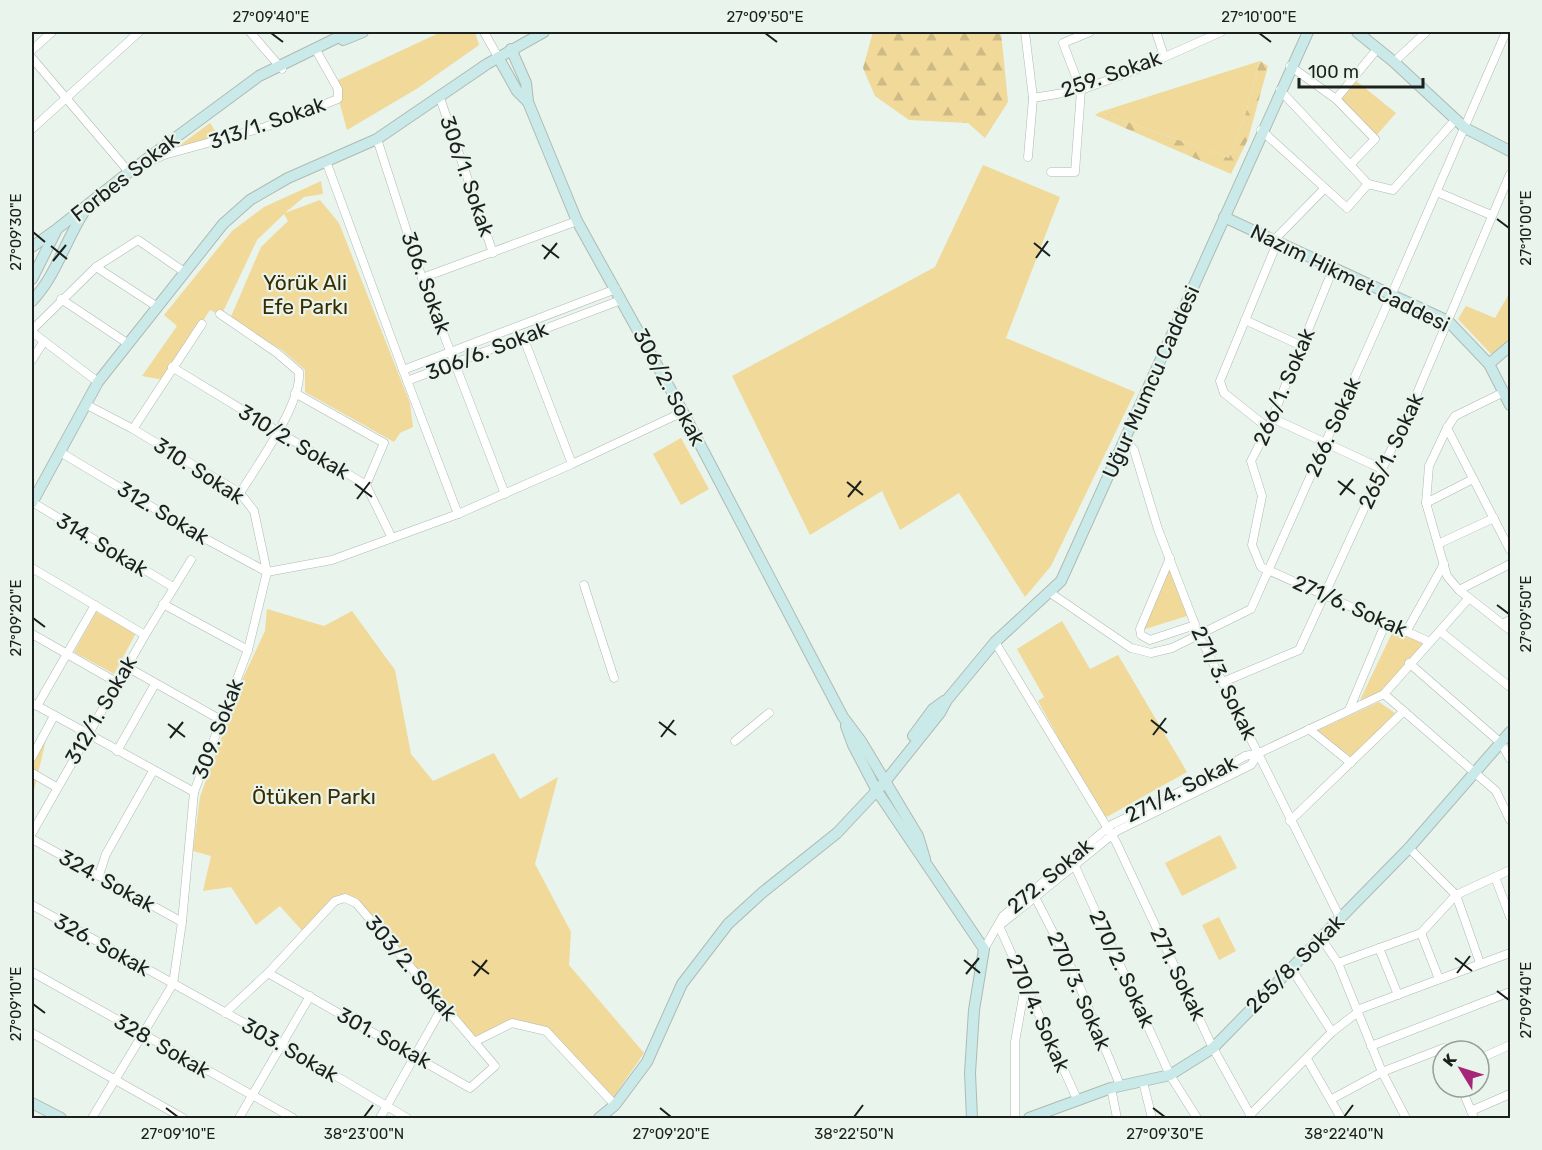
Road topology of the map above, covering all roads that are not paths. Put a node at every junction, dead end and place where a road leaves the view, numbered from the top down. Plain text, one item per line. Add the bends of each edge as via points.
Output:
1 (52, 32) edge
2 (139, 32) edge
3 (250, 32) edge
4 (363, 32) edge
5 (484, 32) edge
6 (544, 32) edge
7 (1025, 32) edge
8 (1090, 32) edge
9 (1156, 32) edge
10 (1221, 32) edge
11 (1308, 32) edge
12 (1359, 32) edge
13 (1426, 32) edge
14 (1506, 32) edge
15 (347, 33) edge
16 (1378, 48) junction
17 (511, 49) junction
18 (32, 50) edge
19 (317, 52) junction
20 (498, 57) junction
21 (1164, 57) junction
22 (32, 58) edge
23 (1394, 62) junction
24 (1290, 66) junction
25 (280, 67) junction
26 (1081, 90) junction
27 (1280, 90) junction
28 (66, 98) junction
29 (441, 98) junction
30 (1033, 98) junction
31 (1336, 99) junction
32 (528, 102) junction
33 (1456, 119) junction
34 (1464, 128) junction
35 (32, 129) edge
36 (1261, 130) junction
37 (377, 139) junction
38 (1510, 151) edge
39 (1028, 157) dead end
40 (326, 161) junction
41 (1350, 165) junction
42 (129, 172) junction
43 (1051, 172) dead end
44 (1510, 174) edge
45 (1368, 184) junction
46 (1325, 189) junction
47 (1437, 192) junction
48 (90, 205) junction
49 (1491, 215) junction
50 (1224, 217) junction
51 (577, 221) junction
52 (57, 230) junction
53 (1275, 242) junction
54 (32, 247) edge
55 (493, 253) junction
56 (96, 267) junction
57 (1333, 269) junction
58 (34, 271) edge
59 (183, 271) junction
60 (53, 273) junction
61 (422, 278) junction
62 (616, 289) junction
63 (1391, 296) junction
64 (61, 299) junction
65 (621, 300) junction
66 (32, 302) edge
67 (156, 306) junction
68 (220, 314) dead end
69 (1245, 320) junction
70 (1448, 321) junction
71 (202, 324) dead end
72 (520, 326) junction
73 (32, 331) edge
74 (524, 337) junction
75 (44, 341) junction
76 (127, 343) junction
77 (1302, 346) junction
78 (1510, 346) edge
79 (451, 353) junction
80 (32, 360) edge
81 (454, 363) junction
82 (1489, 364) junction
83 (172, 367) junction
84 (403, 370) junction
85 (407, 381) junction
86 (98, 382) junction
87 (1504, 392) junction
88 (295, 393) junction
89 (87, 405) junction
90 (1510, 405) edge
91 (683, 412) junction
92 (1272, 418) junction
93 (1268, 428) junction
94 (1447, 428) junction
95 (133, 429) junction
96 (278, 432) junction
97 (1125, 439) junction
98 (1326, 443) junction
99 (60, 452) junction
100 (572, 464) junction
101 (1382, 469) junction
102 (1473, 479) junction
103 (366, 485) junction
104 (240, 493) junction
105 (505, 494) junction
106 (32, 502) edge
107 (1426, 502) junction
108 (458, 514) junction
109 (1494, 518) junction
110 (392, 538) junction
111 (1438, 544) junction
112 (1510, 550) edge
113 (1170, 558) junction
114 (191, 560) dead end
115 (1444, 564) junction
116 (1510, 564) edge
117 (32, 568) edge
118 (1269, 570) junction
119 (267, 572) junction
120 (584, 585) dead end
121 (173, 588) junction
122 (1459, 590) junction
123 (1049, 592) junction
124 (1326, 596) junction
125 (1469, 598) junction
126 (163, 604) junction
127 (95, 605) junction
128 (1510, 620) edge
129 (1386, 622) junction
130 (1502, 624) junction
131 (1195, 625) junction
132 (1510, 630) edge
133 (1406, 632) junction
134 (1441, 632) junction
135 (32, 634) edge
136 (145, 635) junction
137 (1199, 635) junction
138 (995, 642) junction
139 (1430, 642) junction
140 (248, 650) junction
141 (67, 654) junction
142 (1409, 663) junction
143 (127, 667) junction
144 (614, 678) dead end
145 (1223, 682) junction
146 (118, 683) junction
147 (155, 684) junction
148 (1510, 687) edge
149 (1384, 693) junction
150 (34, 705) edge
151 (1349, 710) junction
152 (1404, 711) junction
153 (769, 713) dead end
154 (54, 716) junction
155 (221, 720) junction
156 (1309, 729) junction
157 (1510, 732) edge
158 (88, 734) junction
159 (735, 741) dead end
160 (1501, 743) junction
161 (117, 751) junction
162 (1259, 753) junction
163 (32, 757) edge
164 (1510, 759) edge
165 (1351, 763) junction
166 (153, 771) junction
167 (32, 772) edge
168 (1476, 772) junction
169 (879, 784) junction
170 (56, 787) junction
171 (194, 792) junction
172 (1510, 820) edge
173 (1290, 821) junction
174 (32, 833) edge
175 (1108, 833) junction
176 (32, 839) edge
177 (1409, 848) junction
178 (1074, 864) junction
179 (1510, 870) edge
180 (99, 875) junction
181 (1495, 877) junction
182 (1456, 895) junction
183 (1035, 897) junction
184 (32, 905) edge
185 (1510, 917) edge
186 (1341, 920) junction
187 (182, 922) junction
188 (999, 926) junction
189 (1421, 933) junction
190 (1321, 938) junction
191 (1380, 948) junction
192 (984, 949) junction
193 (1510, 953) edge
194 (1338, 963) junction
195 (1480, 963) junction
196 (1291, 968) junction
197 (32, 972) edge
198 (267, 973) junction
199 (1439, 980) junction
200 (172, 984) junction
201 (1025, 986) junction
202 (1510, 992) edge
203 (1398, 995) junction
204 (310, 996) junction
205 (442, 1006) junction
206 (1357, 1011) junction
207 (225, 1013) junction
208 (1332, 1032) junction
209 (32, 1033) edge
210 (143, 1035) junction
211 (474, 1042) junction
212 (282, 1044) junction
213 (1510, 1045) edge
214 (1371, 1046) junction
215 (1213, 1048) junction
216 (1431, 1053) edge
217 (1491, 1054) edge
218 (416, 1055) junction
219 (1307, 1059) junction
220 (495, 1066) joint
221 (1382, 1072) junction
222 (1170, 1075) junction
223 (114, 1080) junction
224 (1143, 1082) junction
225 (1116, 1086) junction
226 (1510, 1094) edge
227 (251, 1096) junction
228 (1077, 1099) junction
229 (1332, 1099) junction
230 (1466, 1099) edge
231 (32, 1103) edge
232 (615, 1106) junction
233 (387, 1107) junction
234 (1472, 1115) edge
235 (975, 1117) edge
236 (1251, 1117) edge
237 (61, 1119) edge
238 (92, 1119) edge
239 (183, 1119) edge
240 (239, 1119) edge
241 (293, 1119) edge
242 (380, 1119) edge
243 (407, 1119) edge
244 (599, 1119) edge
245 (1015, 1119) edge
246 (1029, 1119) edge
247 (1117, 1119) edge
248 (1152, 1119) edge
249 (1197, 1119) edge
250 (1341, 1119) edge
251 (1406, 1119) edge

1 - 18 street
2 - 28 street
3 - 25 street
4 - 15 main road, Forbes Sokak
5 - 20 street
6 - 17 main road
7 - 30 street
8 - 26 street via 1063,43
9 - 21 street
10 - 21 street, 259. Sokak
11 - 24 main road, Uğur Mumcu Caddesi
12 - 16 main road
13 - 23 street
14 - 34 street, 266. Sokak
15 - 19 main road, Forbes Sokak
15 - 25 main road, Forbes Sokak
16 - 23 main road
16 - 31 street
17 - 20 main road
17 - 32 main road via 526,83
19 - 25 main road, Forbes Sokak
19 - 42 street, 313/1. Sokak via 338,90 338,99 265,127 164,155
20 - 29 main road
20 - 32 main road, 306/2. Sokak via 517,91
21 - 26 street, 259. Sokak
22 - 28 street
23 - 33 main road
24 - 27 main road, Uğur Mumcu Caddesi
24 - 31 street
25 - 42 main road, Forbes Sokak via 211,109
26 - 30 street, 259. Sokak
26 - 43 street via 1075,172
27 - 36 main road, Uğur Mumcu Caddesi
27 - 41 street
28 - 35 street
28 - 42 street
29 - 37 main road
29 - 55 street, 306/1. Sokak
30 - 39 street
31 - 41 street via 1375,139
32 - 51 main road, 306/2. Sokak
33 - 34 main road
33 - 45 street via 1393,190
34 - 38 main road
34 - 47 street, 266. Sokak
36 - 46 street
36 - 50 main road, Uğur Mumcu Caddesi
37 - 40 main road
37 - 61 street, 306. Sokak
40 - 59 main road via 250,200 223,224
40 - 84 street
41 - 45 street
42 - 48 main road, Forbes Sokak
44 - 49 street, 265/1. Sokak
45 - 46 street via 1347,208
46 - 53 street
47 - 49 street
47 - 63 street, 266. Sokak
48 - 52 main road, Forbes Sokak
48 - 60 main road via 71,232
49 - 70 street, 265/1. Sokak
50 - 53 main road, Nazım Hikmet Caddesi
50 - 97 main road, Uğur Mumcu Caddesi
51 - 55 street
51 - 62 main road, 306/2. Sokak
52 - 54 main road, Forbes Sokak
52 - 58 main road, Forbes Sokak
53 - 57 main road, Nazım Hikmet Caddesi
53 - 69 street
55 - 61 street
56 - 59 street via 138,240
56 - 64 street
56 - 67 street
57 - 63 main road, Nazım Hikmet Caddesi
57 - 77 street, 266/1. Sokak
58 - 60 main road
59 - 67 main road
60 - 66 main road
61 - 79 street, 306. Sokak
62 - 65 main road, 306/2. Sokak
62 - 72 street, 306/6. Sokak
63 - 70 main road, Nazım Hikmet Caddesi
63 - 98 street, 266. Sokak
64 - 73 street
64 - 76 street
65 - 74 street, 306/6. Sokak
65 - 91 main road, 306/2. Sokak
67 - 76 main road
68 - 88 street via 299,372 300,384
69 - 77 street
69 - 93 street via 1220,381 1224,393
70 - 82 main road, Nazım Hikmet Caddesi
70 - 101 street, 265/1. Sokak
71 - 83 street
72 - 74 street
72 - 79 street, 306/6. Sokak
73 - 75 street
74 - 81 street, 306/6. Sokak
74 - 100 street
75 - 80 street
75 - 86 street
76 - 86 main road
77 - 92 street, 266/1. Sokak
78 - 82 main road
79 - 81 street, 306. Sokak
79 - 84 street, 306/6. Sokak
81 - 85 street, 306/6. Sokak
81 - 105 street, 306. Sokak
82 - 87 main road, Nazım Hikmet Caddesi
83 - 95 street
83 - 96 street, 310/2. Sokak
84 - 85 street, 306/6. Sokak
85 - 108 street
86 - 89 main road
87 - 90 main road, Nazım Hikmet Caddesi
87 - 94 street via 1455,416
88 - 96 street
88 - 103 street via 384,443
89 - 95 street, 310. Sokak
89 - 99 main road
91 - 100 street
91 - 169 main road, 306/2. Sokak via 843,717 861,741
92 - 93 street, 266/1. Sokak
92 - 98 street
93 - 118 street, 266/1. Sokak via 1251,461 1262,496 1252,545 1261,567
94 - 102 street
94 - 107 street via 1429,466
95 - 104 street, 310. Sokak
96 - 103 street, 310/2. Sokak
96 - 104 street
97 - 113 street, 271/3. Sokak via 1134,450
97 - 123 main road, Uğur Mumcu Caddesi via 1061,581
98 - 101 street
98 - 118 street, 266. Sokak
99 - 106 main road
99 - 119 street, 312. Sokak
100 - 105 street
101 - 124 street, 265/1. Sokak
102 - 107 street
102 - 109 street
103 - 110 street, 310/2. Sokak
104 - 119 street, 310. Sokak via 254,511
105 - 108 street
106 - 121 street, 314. Sokak
107 - 111 street
108 - 110 street
109 - 111 street
109 - 112 street
110 - 119 street via 332,560
111 - 115 street
113 - 131 street, 271/3. Sokak
113 - 131 street via 1141,634 1150,640
114 - 121 street, 312/1. Sokak
115 - 122 street via 1447,576
115 - 133 street
116 - 122 street
117 - 127 street
118 - 124 street, 271/6. Sokak
118 - 137 street, 266. Sokak via 1251,609
119 - 140 street, 309. Sokak
120 - 144 street
121 - 126 street, 312/1. Sokak
122 - 125 street
123 - 137 street, 266. Sokak via 1140,652 1172,648
123 - 138 main road, Uğur Mumcu Caddesi
124 - 129 street, 271/6. Sokak
124 - 145 street, 265/1. Sokak via 1299,650
125 - 130 street
125 - 134 street, 271/4. Sokak
126 - 136 street, 312/1. Sokak
126 - 140 street
127 - 136 street
127 - 141 street
128 - 130 street
129 - 133 street, 271/6. Sokak
129 - 151 street
130 - 132 street
131 - 137 street, 271/3. Sokak
133 - 139 street, 271/6. Sokak
134 - 139 street, 271/4. Sokak
134 - 148 street
135 - 141 street
136 - 143 street, 312/1. Sokak
137 - 145 street, 271/3. Sokak
138 - 169 main road, Uğur Mumcu Caddesi via 947,700 933,709
138 - 175 street, 271. Sokak
139 - 142 street, 271/4. Sokak
140 - 155 street, 309. Sokak
141 - 146 street
141 - 150 street
142 - 149 street, 271/4. Sokak
142 - 160 street
143 - 146 street, 312/1. Sokak
143 - 147 street
145 - 162 street, 271/3. Sokak
146 - 158 street, 312/1. Sokak
147 - 155 street
147 - 161 street
149 - 151 street, 271/4. Sokak
149 - 152 street
150 - 154 street
151 - 156 street, 271/4. Sokak
152 - 165 street
152 - 168 street
153 - 159 street
154 - 158 street
154 - 163 street
155 - 171 street, 309. Sokak
156 - 162 street, 271/4. Sokak
156 - 165 street
157 - 160 main road, 265/8. Sokak
158 - 161 street
158 - 170 street, 312/1. Sokak
160 - 164 street
160 - 168 main road, 265/8. Sokak
161 - 166 street
162 - 173 street, 271/3. Sokak
162 - 175 street, 271/4. Sokak via 1245,756
165 - 173 street
166 - 171 street
166 - 180 street via 106,854
167 - 170 street
168 - 172 street via 1496,791
168 - 177 main road, 265/8. Sokak
169 - 192 main road, 306/2. Sokak via 918,836 925,859
169 - 232 main road, Uğur Mumcu Caddesi via 833,828 829,837 728,924 682,984 647,1062
170 - 174 street, 312/1. Sokak
171 - 187 street, 309. Sokak
173 - 186 street, 271/3. Sokak
175 - 178 street, 272. Sokak
175 - 188 street, 272. Sokak via 1003,916
175 - 215 street, 271. Sokak
176 - 180 street, 324. Sokak
177 - 182 street
177 - 186 main road, 265/8. Sokak
178 - 183 street, 272. Sokak
178 - 222 street, 270/2. Sokak
179 - 181 street
180 - 187 street, 324. Sokak
181 - 182 street
181 - 185 street
182 - 189 street
182 - 195 street
183 - 188 street, 272. Sokak
183 - 225 street, 270/3. Sokak via 1075,975
184 - 200 street, 326. Sokak
186 - 190 main road, 265/8. Sokak
187 - 200 street, 309. Sokak
188 - 192 street, 272. Sokak
188 - 201 street, 270/4. Sokak
189 - 191 street
189 - 199 street
190 - 194 street
190 - 196 main road, 265/8. Sokak
191 - 194 street
191 - 203 street
192 - 235 main road, 272. Sokak via 974,1010 970,1073
193 - 195 street
194 - 206 street
195 - 199 street
196 - 208 street
196 - 215 main road, 265/8. Sokak
197 - 210 street, 328. Sokak
198 - 204 street, 301. Sokak
198 - 205 street, 303/2. Sokak via 335,901 345,898 356,903
198 - 207 street
199 - 203 street
200 - 207 street, 303. Sokak
200 - 210 street, 309. Sokak
201 - 228 street, 270/4. Sokak
201 - 245 street via 1015,1042
202 - 214 street
203 - 206 street
204 - 212 street
204 - 218 street, 301. Sokak
205 - 211 street, 303/2. Sokak
205 - 218 street
206 - 208 street
206 - 214 street
207 - 212 street, 303. Sokak
208 - 219 street
209 - 223 street
210 - 223 street, 309. Sokak
210 - 227 street, 328. Sokak
211 - 220 street, 303/2. Sokak
211 - 232 street via 512,1023 546,1031
212 - 227 street
212 - 233 street, 303. Sokak
213 - 217 street
214 - 221 street
215 - 222 main road, 265/8. Sokak
215 - 236 street, 271. Sokak
216 - 221 street
218 - 220 street, 301. Sokak via 470,1088
218 - 233 street
219 - 229 street
219 - 236 street
221 - 229 street
221 - 251 street
222 - 224 main road, 265/8. Sokak
222 - 249 street, 270/2. Sokak
223 - 238 street, 309. Sokak
223 - 239 street
224 - 225 main road, 265/8. Sokak
224 - 248 street
225 - 228 main road, 265/8. Sokak
225 - 247 street, 270/3. Sokak
226 - 234 street
227 - 240 street
227 - 241 street, 328. Sokak
228 - 246 main road, 265/8. Sokak
229 - 250 street
230 - 234 street
231 - 237 main road
232 - 244 main road, Uğur Mumcu Caddesi
233 - 242 street
233 - 243 street, 303. Sokak

